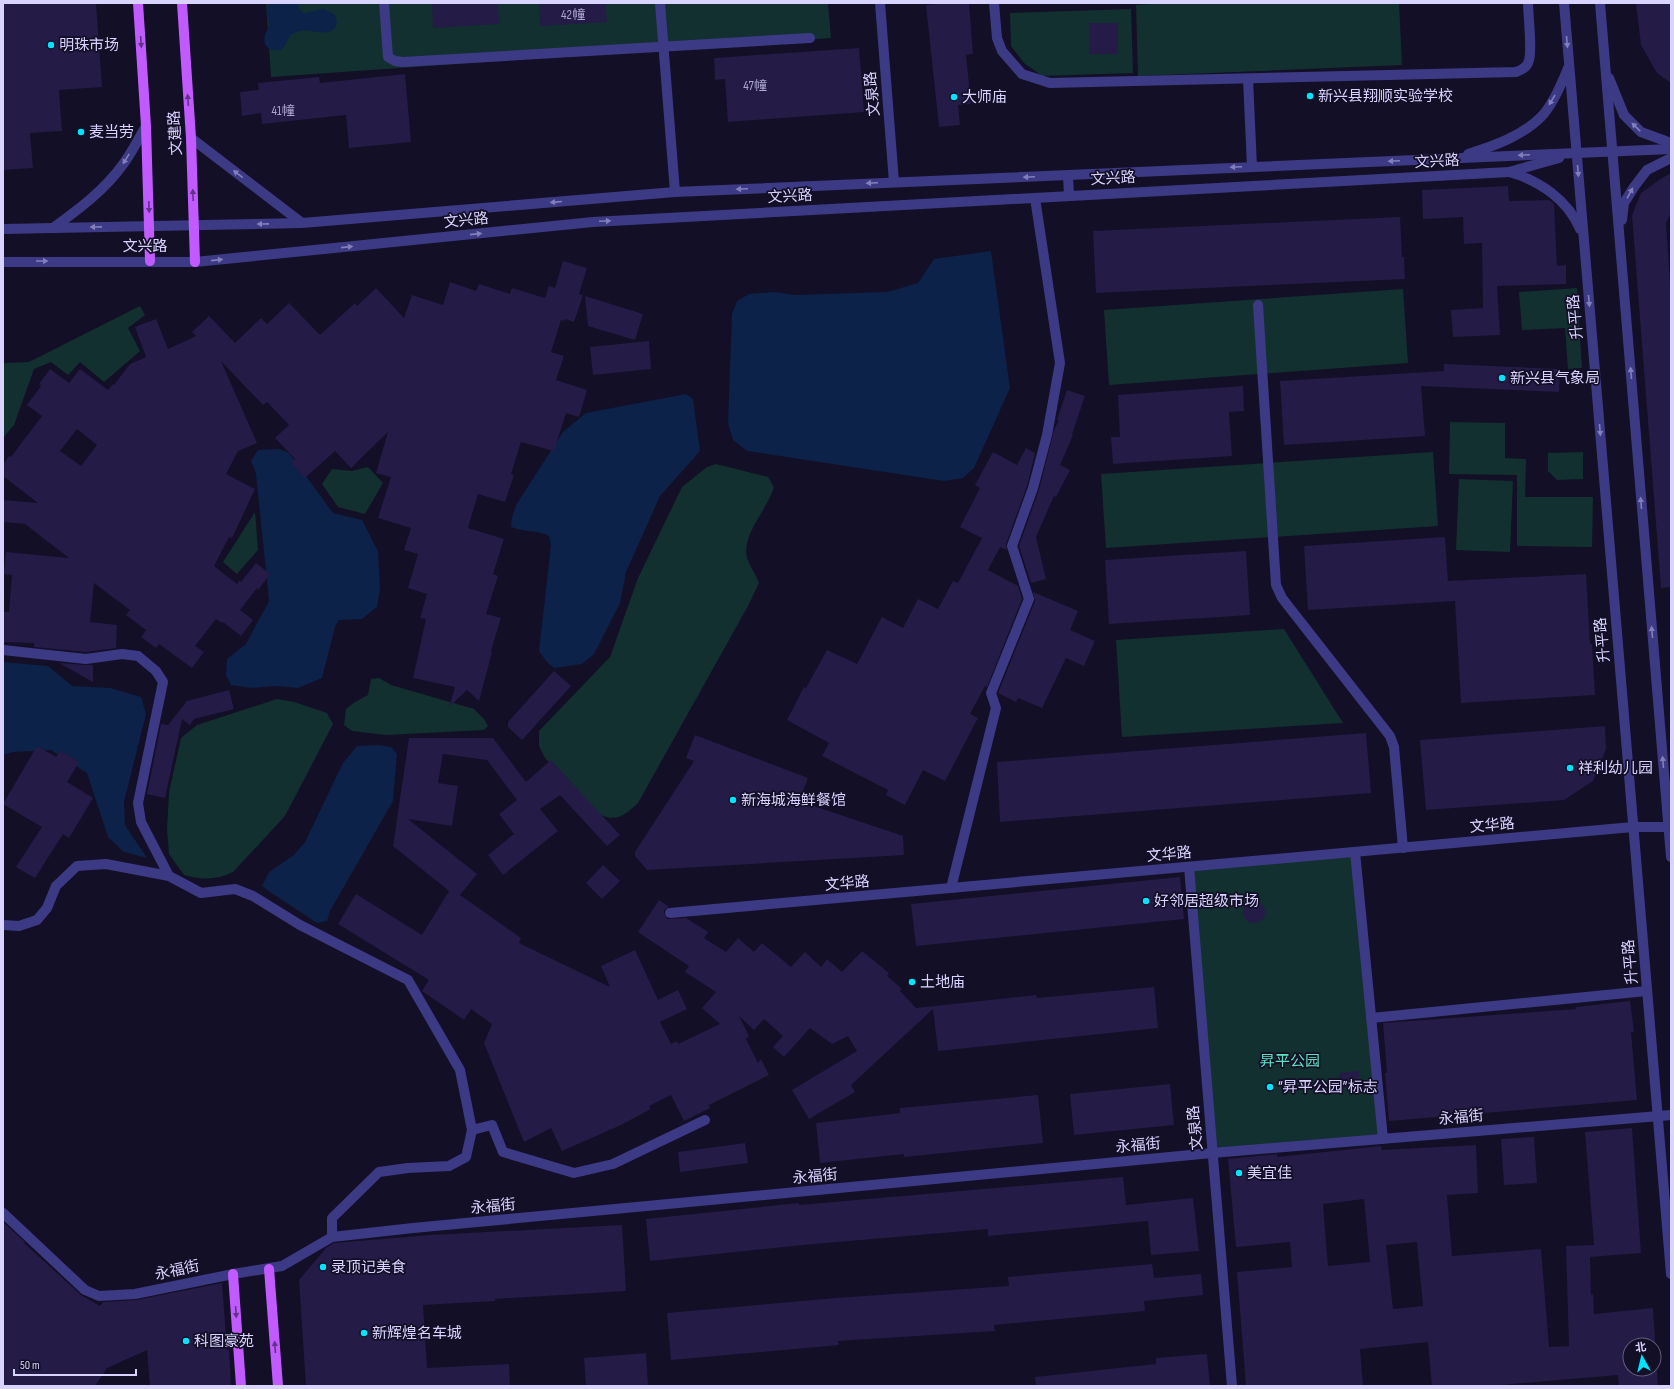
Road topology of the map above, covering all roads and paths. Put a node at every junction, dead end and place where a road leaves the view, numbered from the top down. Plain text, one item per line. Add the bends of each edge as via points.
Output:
1 (138, 3) edge
2 (182, 3) edge
3 (384, 3) edge
4 (660, 3) edge
5 (880, 3) edge
6 (994, 3) edge
7 (1528, 3) edge
8 (1564, 3) edge
9 (1600, 3) edge
10 (810, 38) dead end
11 (663, 47) junction
12 (1569, 65) junction
13 (1605, 69) junction
14 (1248, 79) junction
15 (146, 126) junction
16 (191, 138) junction
17 (1671, 143) edge
18 (1671, 149) edge
19 (1612, 152) junction
20 (1577, 153) junction
21 (1457, 158) junction
22 (1671, 158) edge
23 (1252, 167) junction
24 (1509, 172) junction
25 (1068, 176) junction
26 (894, 182) junction
27 (675, 192) junction
28 (1069, 196) junction
29 (1035, 198) junction
30 (302, 223) junction
31 (194, 225) junction
32 (149, 226) junction
33 (53, 228) junction
34 (3, 229) edge
35 (1584, 239) junction
36 (1620, 244) junction
37 (150, 261) junction
38 (3, 262) edge
39 (195, 262) junction
40 (1258, 305) dead end
41 (3, 650) edge
42 (1633, 827) junction
43 (1670, 827) edge
44 (1402, 848) junction
45 (1355, 852) junction
46 (1671, 857) edge
47 (1189, 867) junction
48 (169, 876) junction
49 (950, 888) junction
50 (670, 914) dead end
51 (3, 925) edge
52 (1647, 991) junction
53 (1371, 1018) junction
54 (1671, 1115) edge
55 (1658, 1116) junction
56 (705, 1120) dead end
57 (472, 1130) junction
58 (1383, 1139) junction
59 (1212, 1153) junction
60 (3, 1213) edge
61 (332, 1237) junction
62 (269, 1268) junction
63 (233, 1274) junction
64 (1671, 1274) edge
65 (241, 1386) edge
66 (278, 1386) edge
67 (1232, 1386) edge

1 -> 15 main road, 文建路
16 -> 2 main road, 文建路
3 - 11 street via 388,57 394,61
4 - 11 street
5 - 26 street, 文泉路
6 - 14 street via 997,38 1002,52 1022,74 1035,79 1050,83
7 - 14 street via 1529,62 1516,72
8 -> 12 street, 升平路
9 - 13 street
10 - 11 street
11 - 27 street
12 - 20 street, 升平路
12 -> 21 street via 1542,116 1521,133
17 -> 13 street via 1641,132 1624,115
13 - 19 street
14 - 23 street
15 -> 32 main road, 文建路
15 -> 33 street via 124,164 108,183 86,204
30 -> 16 street
31 -> 16 main road, 文建路
18 - 19 street, 文兴路
19 - 20 street, 文兴路
19 - 36 street
20 -> 21 street, 文兴路
20 - 24 street, 文兴路
20 -> 35 street, 升平路
21 -> 23 street, 文兴路
36 -> 22 street via 1624,203 1647,170
23 -> 25 street, 文兴路
24 - 28 street, 文兴路
24 - 35 street via 1522,176 1555,195 1575,218
25 -> 26 street, 文兴路
25 - 28 street
26 -> 27 street, 文兴路
27 -> 30 street, 文兴路
28 - 29 street, 文兴路
39 -> 29 street, 文兴路 via 593,222
29 - 49 street via 1060,363 1033,488 1012,546 1029,599 991,693 996,708
30 -> 31 street, 文兴路
31 - 32 street, 文兴路
31 - 39 main road, 文建路
32 -> 33 street, 文兴路
32 - 37 main road, 文建路
33 - 34 street, 文兴路
35 -> 42 street, 升平路
43 -> 36 street
38 -> 37 street, 文兴路
37 - 39 street, 文兴路
40 - 44 street via 1276,585 1282,598 1390,736 1394,747
41 - 48 street via 86,659 122,654 138,656 156,671 163,682 138,803 141,822
42 - 43 street, 文华路
42 - 44 street, 文华路
42 - 52 street, 升平路
43 - 46 street
44 - 45 street, 文华路
45 - 47 street, 文华路
45 - 53 street
47 - 49 street, 文华路
47 - 59 street, 文泉路
48 - 51 street via 106,864 78,866 56,886 47,908 37,920 19,926
48 - 57 street via 201,893 235,889 253,896 300,926 408,980 460,1070
49 - 50 street, 文华路
52 - 53 street
52 - 55 street, 升平路
53 - 58 street
54 - 55 street, 永福街
55 - 58 street, 永福街
55 - 64 street, 升平路
56 - 57 street via 612,1164 574,1172 503,1152 492,1125
57 - 61 street via 466,1157 449,1166 380,1172 332,1218
58 - 59 street, 永福街
59 - 61 street, 永福街
59 - 67 street, 文泉路
60 - 63 street, 永福街 via 85,1290 99,1296 135,1294
61 - 62 street, 永福街 via 282,1266
62 - 63 street, 永福街
66 -> 62 main road
63 -> 65 main road

